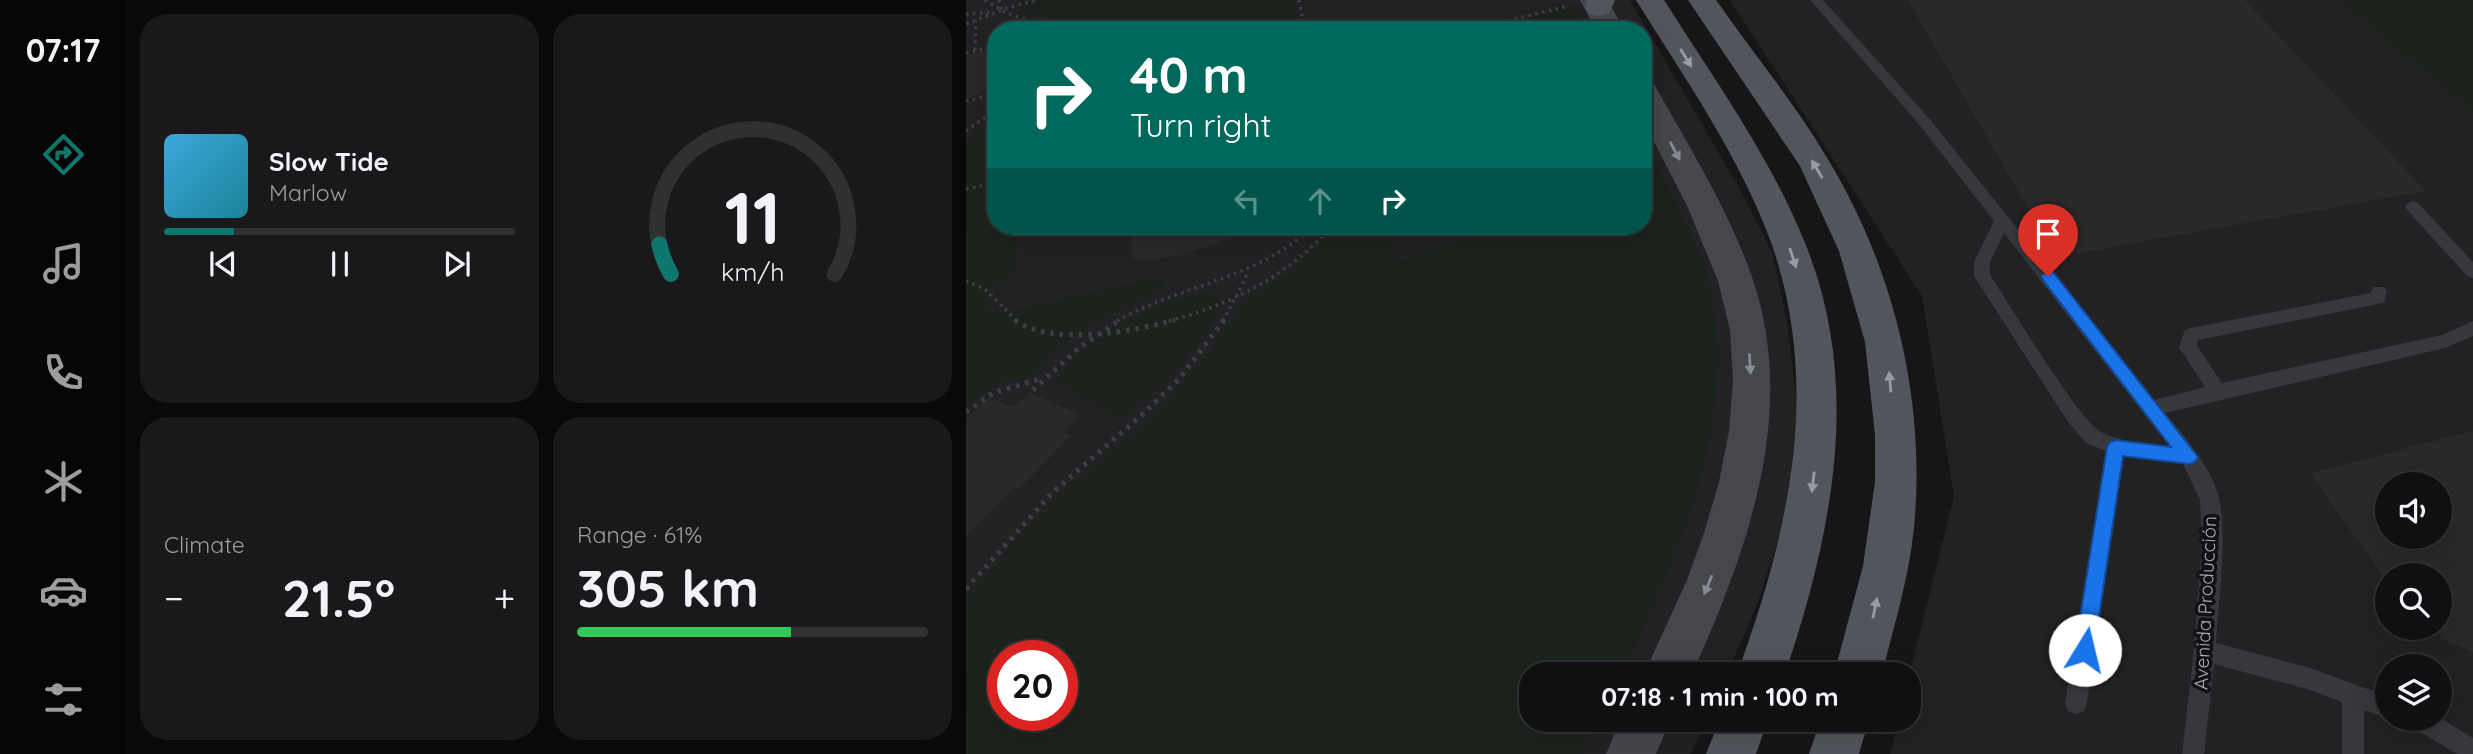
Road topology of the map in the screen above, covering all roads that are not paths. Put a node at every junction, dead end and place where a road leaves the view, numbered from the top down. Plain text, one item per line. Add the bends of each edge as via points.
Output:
1 (1650, 0) edge
2 (1702, 0) edge
3 (1816, 0) edge
4 (1652, 108) edge
5 (2413, 207) dead end
6 (2003, 218) junction
7 (2473, 272) edge
8 (2379, 292) dead end
9 (2473, 328) edge
10 (2218, 391) junction
11 (2153, 408) junction
12 (2116, 447) junction
13 (2189, 457) junction
14 (2205, 651) junction
15 (1673, 662) edge
16 (1766, 662) edge
17 (1862, 662) edge
18 (2353, 695) junction
19 (2076, 703) dead end
20 (2375, 703) edge
21 (2440, 731) edge
22 (1641, 732) edge
23 (1739, 732) edge
24 (1841, 732) edge
25 (2473, 751) edge
26 (1631, 754) edge
27 (1731, 754) edge
28 (1834, 754) edge
29 (2193, 754) edge
30 (2353, 754) edge

1 -> 16 main road via 1759,179 1789,245 1807,303 1817,365 1819,435 1809,519
17 -> 2 main road via 1892,529 1896,455 1889,372 1877,312 1858,254 1814,164
3 - 6 lane, Avenida Producción
4 -> 15 street via 1703,202 1737,282 1748,326 1751,379 1749,430 1723,548
5 - 7 lane
6 - 11 lane, Avenida Producción
6 - 12 lane via 1982,262 1982,276 2074,416 2092,437
8 - 10 lane via 2373,299 2191,335 2188,347
9 - 10 lane via 2445,341
10 - 11 lane
11 - 13 lane, Avenida Producción
12 - 13 lane
12 - 19 lane
13 - 14 lane, Avenida Producción via 2210,499
14 - 18 lane
14 - 29 lane, Avenida Producción
18 - 20 lane
18 - 30 lane
21 - 25 lane
22 - 26 street
23 - 27 main road
24 - 28 main road

